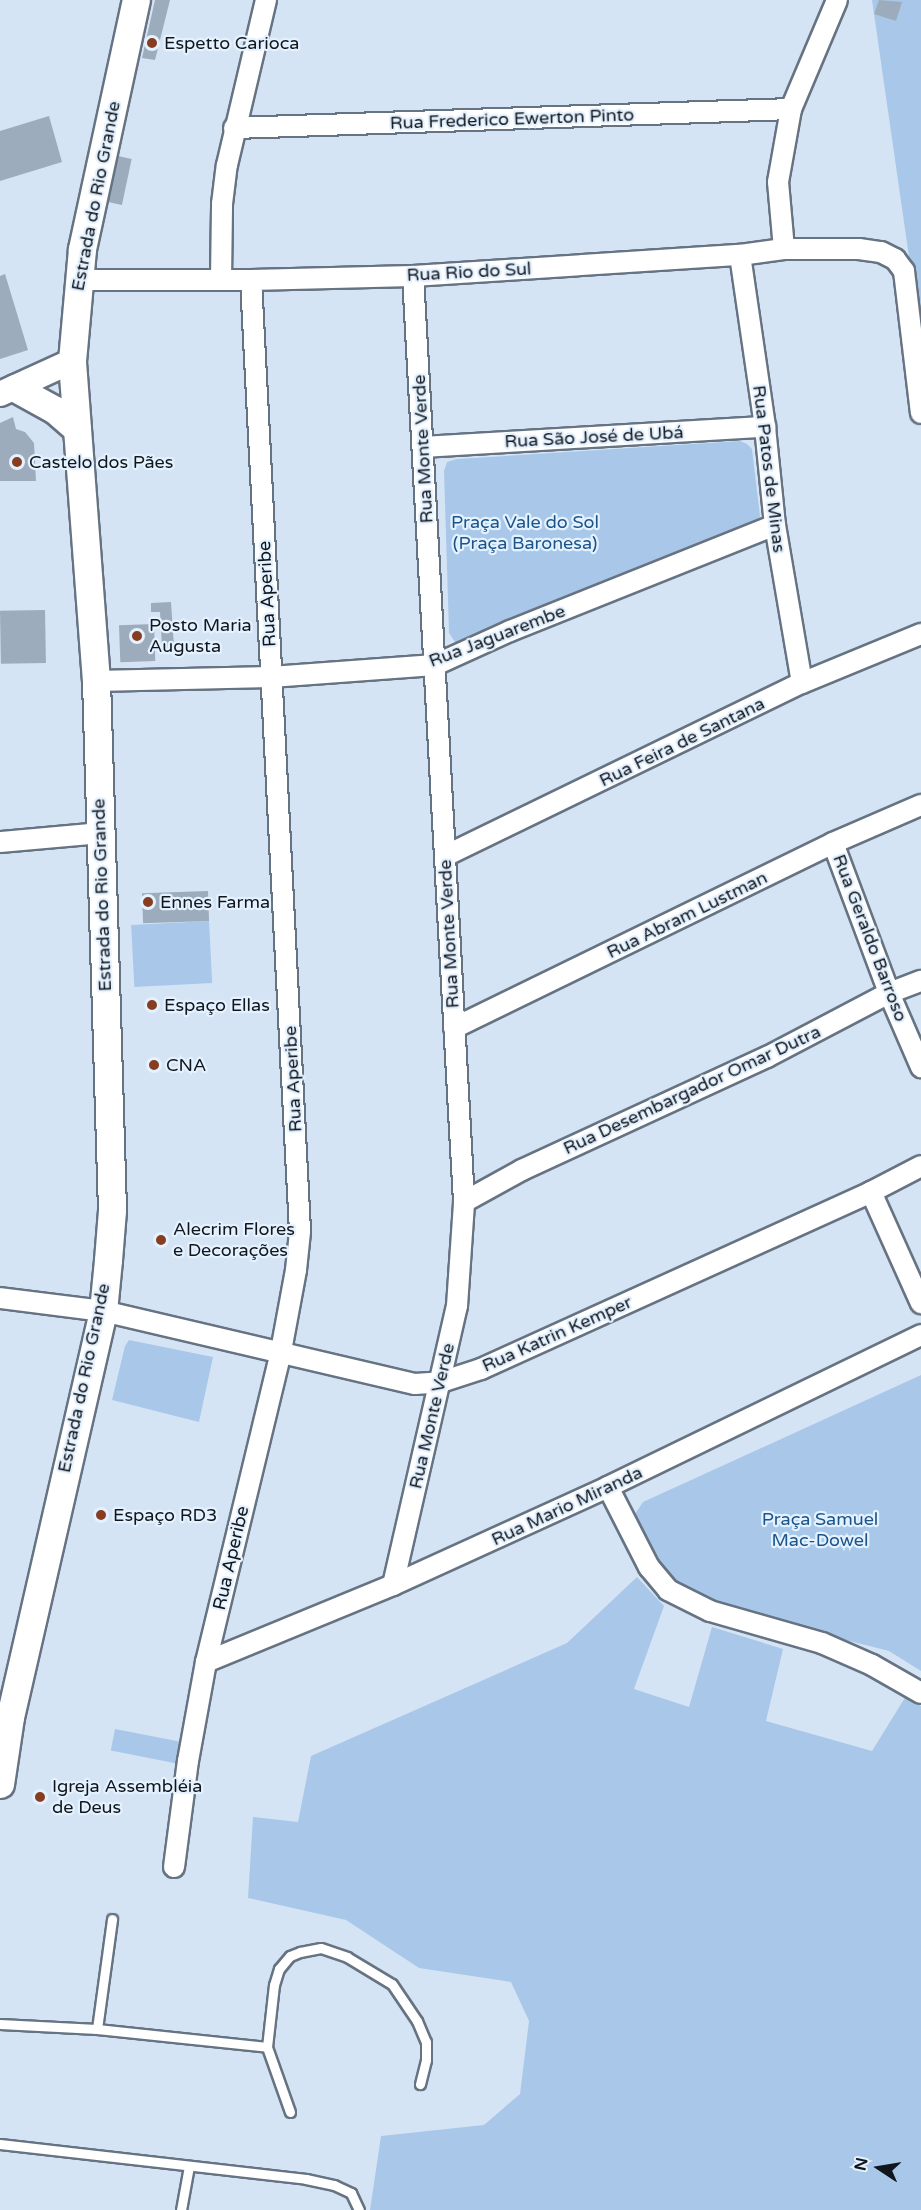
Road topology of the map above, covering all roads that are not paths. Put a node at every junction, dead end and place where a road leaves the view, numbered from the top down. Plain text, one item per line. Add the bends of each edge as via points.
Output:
1 (136, 0) edge
2 (266, 0) edge
3 (837, 0) edge
4 (790, 109) junction
5 (234, 128) junction
6 (784, 249) junction
7 (740, 255) junction
8 (413, 276) junction
9 (221, 279) junction
10 (78, 280) junction
11 (251, 280) junction
12 (72, 361) junction
13 (7, 391) edge
14 (921, 413) edge
15 (765, 427) junction
16 (77, 429) junction
17 (424, 447) junction
18 (776, 525) junction
19 (921, 634) edge
20 (435, 665) junction
21 (271, 677) junction
22 (96, 681) junction
23 (802, 683) junction
24 (921, 805) edge
25 (100, 833) junction
26 (0, 842) edge
27 (833, 843) junction
28 (445, 856) junction
29 (921, 981) edge
30 (889, 993) junction
31 (454, 1028) junction
32 (921, 1066) edge
33 (921, 1166) edge
34 (871, 1192) junction
35 (464, 1202) junction
36 (0, 1298) edge
37 (921, 1303) edge
38 (103, 1311) junction
39 (921, 1335) edge
40 (281, 1351) junction
41 (441, 1382) junction
42 (608, 1487) junction
43 (393, 1585) junction
44 (206, 1662) junction
45 (921, 1693) edge
46 (5, 1716) edge
47 (0, 1784) edge
48 (174, 1867) dead end
49 (112, 1919) dead end
50 (0, 2024) edge
51 (97, 2029) junction
52 (267, 2047) junction
53 (420, 2084) dead end
54 (290, 2112) dead end
55 (0, 2144) edge
56 (189, 2166) junction
57 (181, 2210) edge
58 (359, 2210) edge

1 - 10 main road, Estrada do Rio Grande
2 - 5 street
3 - 4 street
4 - 5 street, Rua Frederico Ewerton Pinto
4 - 6 street via 778,182
5 - 9 street via 222,204
6 - 7 street, Rua Rio do Sul
6 - 14 street, Rua Rio do Sul via 858,249 888,255 900,264
7 - 8 street, Rua Rio do Sul
7 - 15 street, Rua Patos de Minas
8 - 11 street, Rua Rio do Sul
8 - 17 street, Rua Monte Verde
9 - 10 street, Rua Rio do Sul
9 - 11 street, Rua Rio do Sul
10 - 12 main road, Estrada do Rio Grande
11 - 21 street, Rua Aperibe
12 - 13 street
12 - 16 main road, Estrada do Rio Grande
13 - 16 main road via 55,410
15 - 17 street, Rua São José de Ubá
15 - 18 street, Rua Patos de Minas
16 - 22 main road, Estrada do Rio Grande
17 - 20 street, Rua Monte Verde
18 - 20 street, Rua Jaguarembe
18 - 23 street, Rua Patos de Minas
19 - 23 street, Rua Feira de Santana
20 - 21 street, Rua Jaguarembe
20 - 28 street, Rua Monte Verde
21 - 22 street, Rua Jaguarembe
21 - 40 street, Rua Aperibe via 300,1231
22 - 25 main road, Estrada do Rio Grande
23 - 28 street, Rua Feira de Santana
24 - 27 street, Rua Abram Lustman
25 - 26 street
25 - 38 main road, Estrada do Rio Grande via 111,1210
27 - 30 street, Rua Geraldo Barroso
27 - 31 street, Rua Abram Lustman
28 - 31 street, Rua Monte Verde
29 - 30 street, Rua Desembargador Omar Dutra
30 - 32 street, Rua Geraldo Barroso
30 - 35 street, Rua Desembargador Omar Dutra via 766,1057 522,1170
31 - 35 street, Rua Monte Verde
33 - 34 street, Rua Katrin Kemper
34 - 37 street
34 - 41 street, Rua Katrin Kemper via 492,1364
35 - 41 street, Rua Monte Verde via 457,1306
36 - 38 street, Rua Katrin Kemper
38 - 40 street, Rua Katrin Kemper
38 - 46 main road, Estrada do Rio Grande
39 - 42 street, Rua Mario Miranda
40 - 41 street, Rua Katrin Kemper via 415,1384
40 - 44 street, Rua Aperibe
41 - 43 street, Rua Monte Verde
42 - 43 street, Rua Mario Miranda
42 - 45 street via 649,1567 668,1590 710,1611 822,1643
43 - 44 street, Rua Mario Miranda
44 - 48 street, Rua Aperibe
46 - 47 main road, Estrada do Rio Grande
49 - 51 lane
50 - 51 lane
51 - 52 lane
52 - 53 lane via 279,1969 290,1956 321,1948 365,1966 392,1984 426,2042
52 - 54 lane
55 - 56 lane
56 - 57 lane
56 - 58 lane via 334,2185 351,2193

